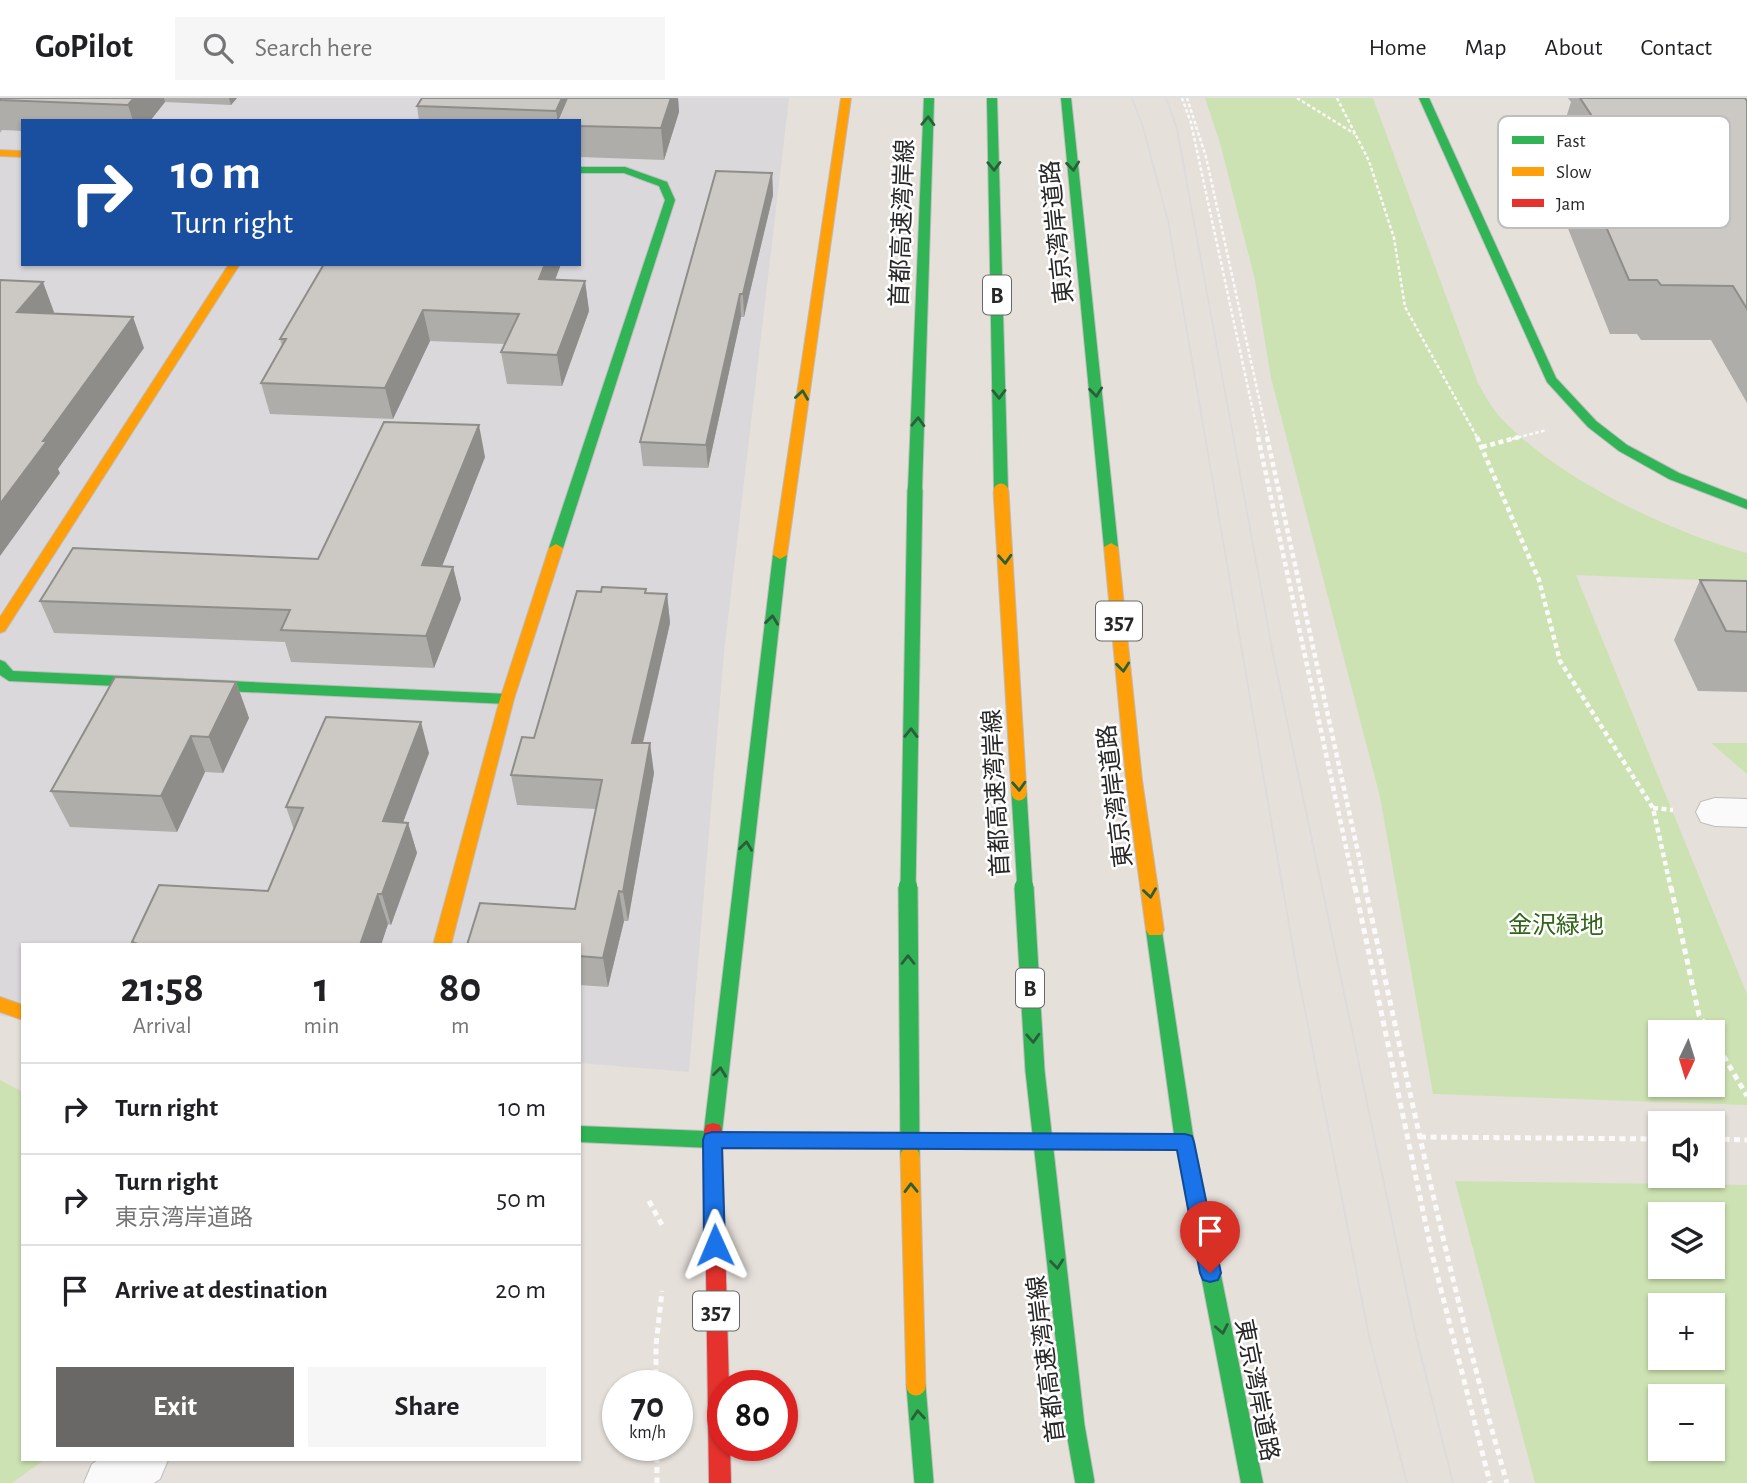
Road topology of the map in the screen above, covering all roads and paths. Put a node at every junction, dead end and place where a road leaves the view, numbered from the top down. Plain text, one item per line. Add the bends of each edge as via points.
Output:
1 (846, 98) edge
2 (929, 98) edge
3 (992, 98) edge
4 (1066, 98) edge
5 (1184, 98) edge
6 (1297, 98) edge
7 (1337, 98) edge
8 (1424, 98) edge
9 (1356, 134) junction
10 (0, 153) edge
11 (21, 154) edge
12 (581, 170) edge
13 (234, 266) edge
14 (1554, 428) dead end
15 (1482, 447) junction
16 (1747, 505) edge
17 (0, 628) edge
18 (0, 665) edge
19 (507, 699) junction
20 (443, 943) edge
21 (0, 1004) edge
22 (21, 1012) edge
23 (1702, 1020) edge
24 (1726, 1060) edge
25 (1747, 1096) edge
26 (581, 1134) edge
27 (1420, 1137) junction
28 (1648, 1139) edge
29 (1725, 1139) edge
30 (712, 1140) junction
31 (1747, 1140) edge
32 (1185, 1142) junction
33 (649, 1201) dead end
34 (668, 1236) dead end
35 (663, 1277) dead end
36 (656, 1370) edge
37 (140, 1461) edge
38 (657, 1461) edge
39 (111, 1483) edge
40 (657, 1483) edge
41 (720, 1483) edge
42 (924, 1483) edge
43 (1085, 1483) edge
44 (1252, 1483) edge
45 (1490, 1483) edge
46 (1507, 1483) edge

30 -> 1 main road, 357 via 784,516
42 -> 2 main road, 首都高速湾岸線, bridge via 914,1359 907,956 915,490
3 -> 43 main road, 首都高速湾岸線 / B, bridge via 1001,491 1035,1071
4 -> 32 main road, 東京湾岸道路 / 357 via 1134,780
5 - 27 path via 1206,157
5 - 45 path via 1425,1223
6 - 9 path
7 - 9 path
8 - 16 main road via 1551,379 1579,412 1635,455
9 - 15 path via 1394,238 1405,307
10 - 11 main road
12 - 19 main road via 625,170 663,184 670,200
13 - 17 main road
14 - 15 path
15 - 23 path via 1539,580 1560,661 1653,808
18 - 19 main road via 9,676
19 - 20 main road
21 - 22 main road
24 - 25 path
26 - 30 main road
27 - 28 path
27 - 46 path
29 - 31 path
30 - 32 main road
30 - 41 main road, 357
32 -> 44 main road, 東京湾岸道路 / 357
33 - 34 path
35 - 36 path
37 - 39 street
38 - 40 path

